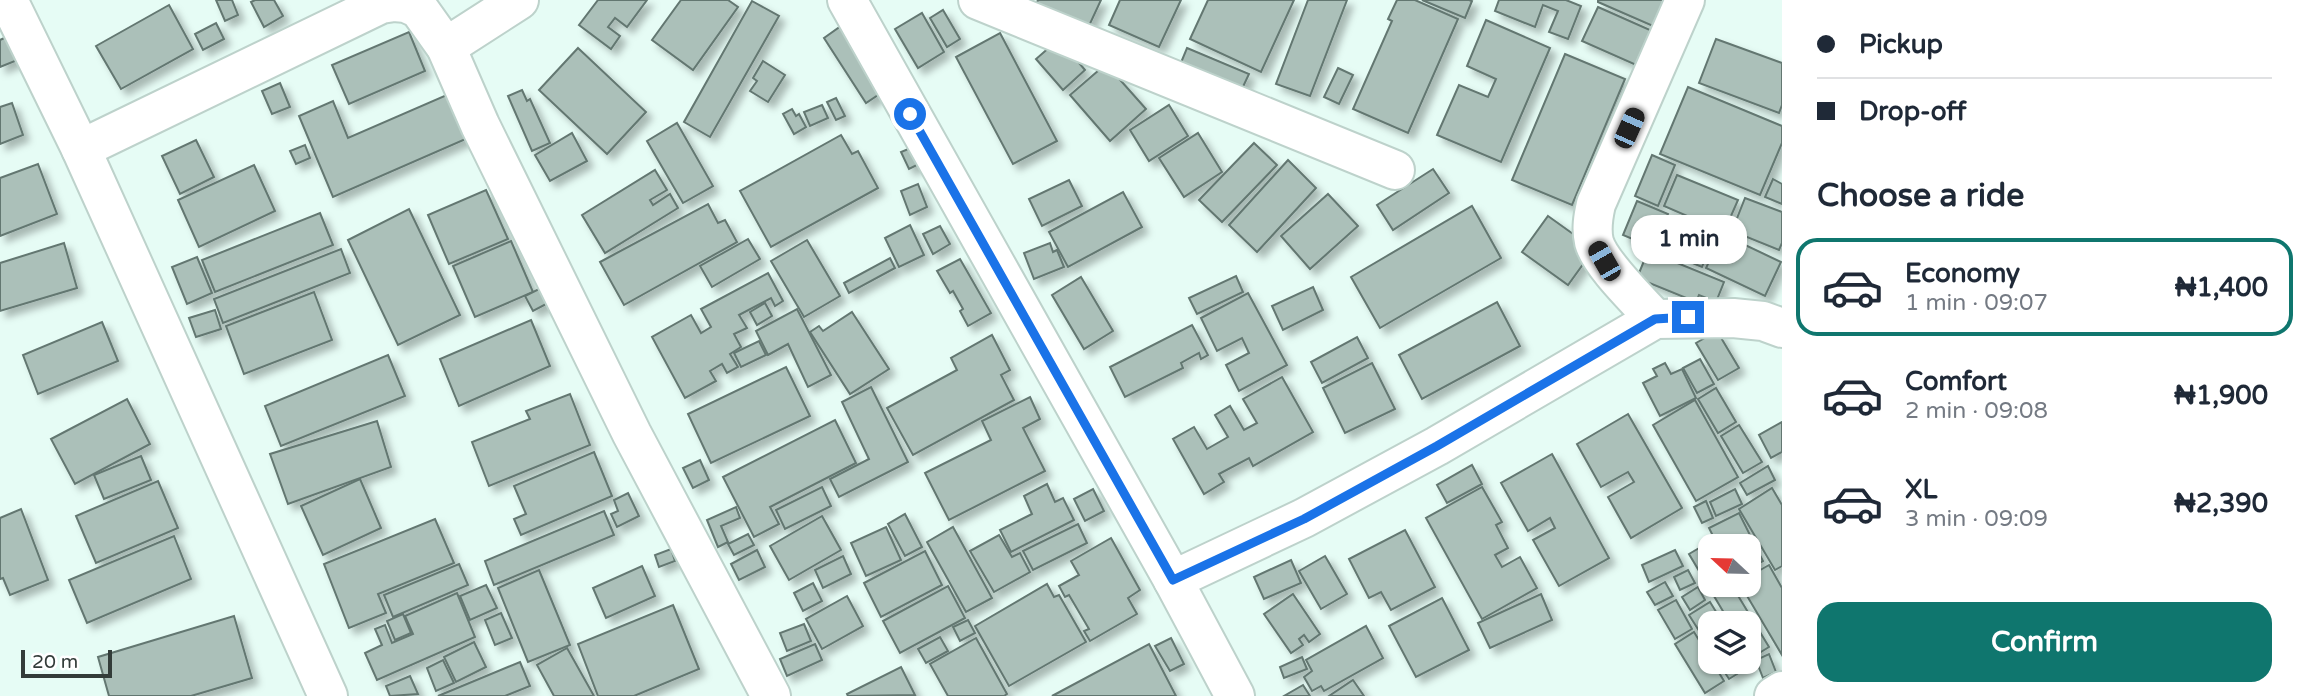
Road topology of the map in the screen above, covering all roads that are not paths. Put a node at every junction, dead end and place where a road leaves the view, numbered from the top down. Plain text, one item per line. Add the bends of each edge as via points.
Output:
1 (8, 0) edge
2 (519, 0) edge
3 (847, 0) edge
4 (978, 0) edge
5 (1685, 0) edge
6 (446, 47) junction
7 (81, 149) junction
8 (1395, 170) dead end
9 (1655, 319) junction
10 (1782, 328) edge
11 (1173, 580) junction
12 (1782, 691) edge
13 (328, 696) edge
14 (771, 696) edge
15 (1235, 696) edge
16 (1774, 696) edge

1 - 7 street
2 - 6 street
3 - 11 street
4 - 8 street
5 - 9 street via 1596,204 1592,224 1604,261
6 - 7 street via 419,9 406,3 381,4
6 - 14 street via 632,434
7 - 13 street
9 - 10 street via 1733,318
9 - 11 street via 1304,519
11 - 15 street
12 - 16 street

